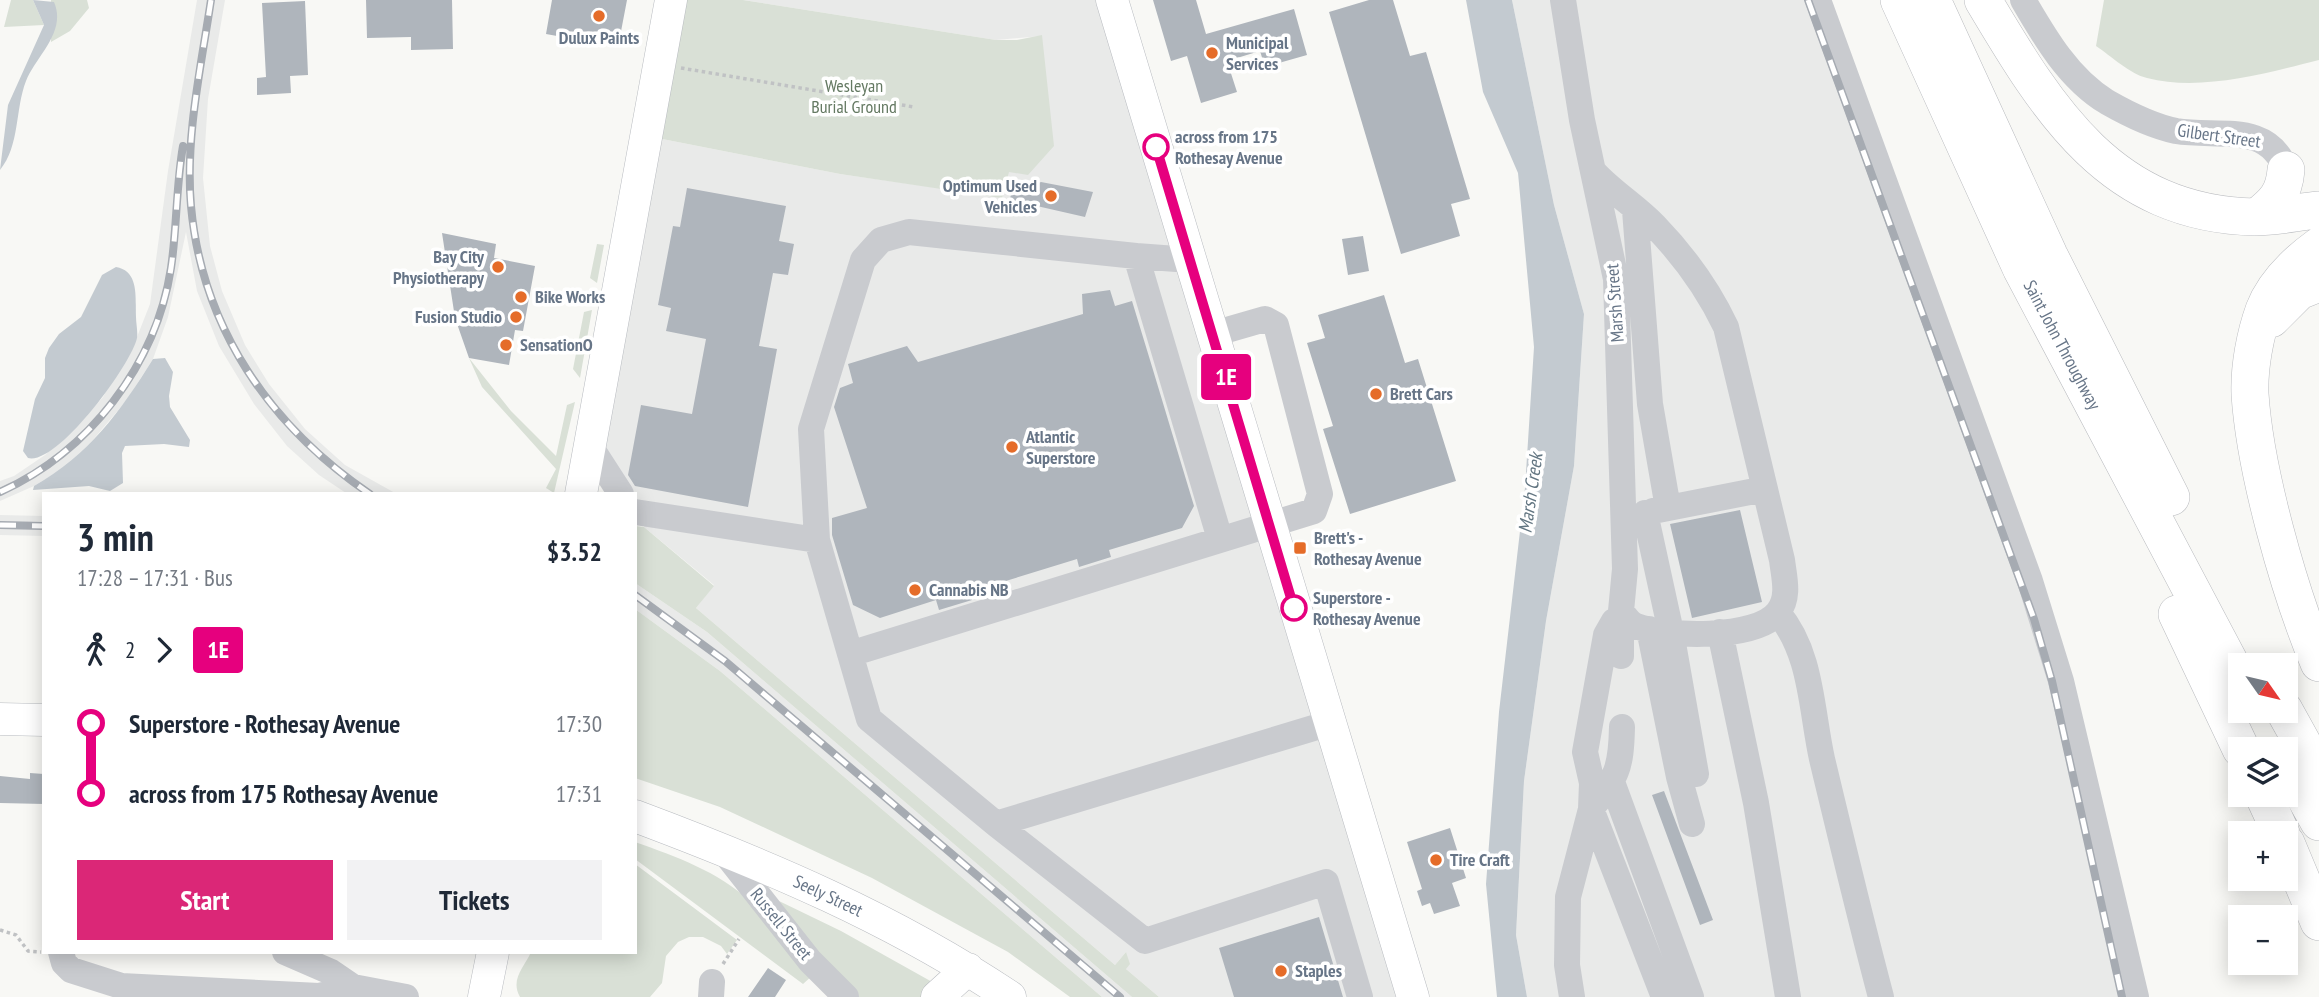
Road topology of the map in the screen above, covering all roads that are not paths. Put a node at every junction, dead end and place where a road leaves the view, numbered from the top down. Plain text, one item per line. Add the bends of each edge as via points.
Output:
1 (671, 0) edge
2 (1112, 0) edge
3 (1563, 0) edge
4 (1818, 0) edge
5 (1899, 0) edge
6 (1932, 0) edge
7 (1983, 0) edge
8 (2023, 0) edge
9 (2286, 170) junction
10 (1594, 172) junction
11 (2319, 202) edge
12 (1636, 210) junction
13 (2319, 210) edge
14 (2257, 217) junction
15 (2319, 246) edge
16 (1136, 256) junction
17 (1190, 260) junction
18 (2021, 268) junction
19 (2319, 283) edge
20 (1213, 334) junction
21 (2255, 343) junction
22 (590, 446) junction
23 (1765, 489) junction
24 (581, 492) edge
25 (620, 492) edge
26 (638, 511) edge
27 (1646, 511) junction
28 (1270, 523) junction
29 (1220, 539) junction
30 (817, 540) junction
31 (1620, 611) junction
32 (1778, 613) junction
33 (1660, 631) junction
34 (1720, 632) junction
35 (2253, 653) edge
36 (850, 654) junction
37 (1621, 656) dead end
38 (2228, 659) edge
39 (2319, 663) edge
40 (0, 719) edge
41 (42, 720) edge
42 (1330, 723) junction
43 (2291, 723) edge
44 (1622, 727) dead end
45 (2235, 737) edge
46 (2319, 773) edge
47 (1696, 774) dead end
48 (1612, 782) junction
49 (2298, 784) edge
50 (1591, 809) junction
51 (637, 817) edge
52 (2319, 822) edge
53 (996, 824) junction
54 (1692, 824) dead end
55 (721, 848) junction
56 (2298, 872) edge
57 (2319, 922) edge
58 (61, 954) edge
59 (290, 954) edge
60 (493, 954) edge
61 (968, 969) junction
62 (353, 987) junction
63 (406, 997) edge
64 (484, 997) edge
65 (846, 997) edge
66 (937, 997) edge
67 (1010, 997) edge
68 (1360, 997) edge
69 (1413, 997) edge
70 (1572, 997) edge
71 (1664, 997) edge
72 (1691, 997) edge
73 (1788, 997) edge
74 (1881, 997) edge
75 (2136, 997) edge

1 - 22 main road
2 - 17 main road
3 - 10 street, Marsh Street
4 - 75 street via 2030,581 2060,681
5 - 18 highway, Saint John Throughway
6 - 35 highway, Saint John Throughway via 2049,255
7 - 14 highway via 2044,98 2070,132 2103,163 2136,187 2176,204
8 - 9 street, Gilbert Street via 2063,62 2104,100 2176,131 2263,139 2277,151
9 - 11 main road via 2301,191
9 - 14 highway via 2277,202
10 - 12 street
10 - 27 street, Marsh Street via 1616,279
12 - 23 street via 1681,255 1721,317
12 - 27 street via 1650,404
13 - 14 highway
15 - 21 highway via 2288,272 2265,307
16 - 17 street
16 - 29 street
16 - 30 street via 909,232 881,240 863,260 811,429
17 - 20 main road
18 - 38 highway, Saint John Throughway
18 - 45 highway via 2115,483
19 - 21 highway via 2299,291 2276,312
20 - 28 main road
20 - 28 street via 1265,319 1276,325 1320,494 1314,511
21 - 39 highway via 2250,392 2261,466 2280,543
22 - 24 main road
22 - 25 street
23 - 27 street
23 - 32 street via 1787,592
26 - 30 street
27 - 31 street, Marsh Street via 1625,569
27 - 33 street
28 - 29 street
28 - 42 main road
29 - 36 street
30 - 36 street
31 - 33 street via 1632,625
31 - 37 street
31 - 50 street via 1606,635 1585,752 1592,783
32 - 34 street via 1759,625
32 - 74 street via 1792,629 1804,659 1816,734
33 - 34 street
33 - 47 street
33 - 54 street via 1679,777
34 - 73 street via 1756,803
36 - 53 street via 869,719
40 - 41 main road
42 - 53 street
42 - 69 main road
43 - 46 highway
44 - 48 street via 1621,763
48 - 50 street
48 - 72 street
49 - 52 highway
50 - 70 street via 1568,897 1567,965
50 - 71 street
51 - 55 main road, Seely Street
53 - 68 street via 1145,942 1326,882
55 - 61 main road, Seely Street via 869,915
55 - 65 street, Russell Street via 810,961
56 - 57 highway
58 - 62 street via 64,963 82,977 131,988 319,996
59 - 62 street
60 - 64 main road
61 - 66 main road
61 - 67 main road, Seely Street
62 - 63 street

